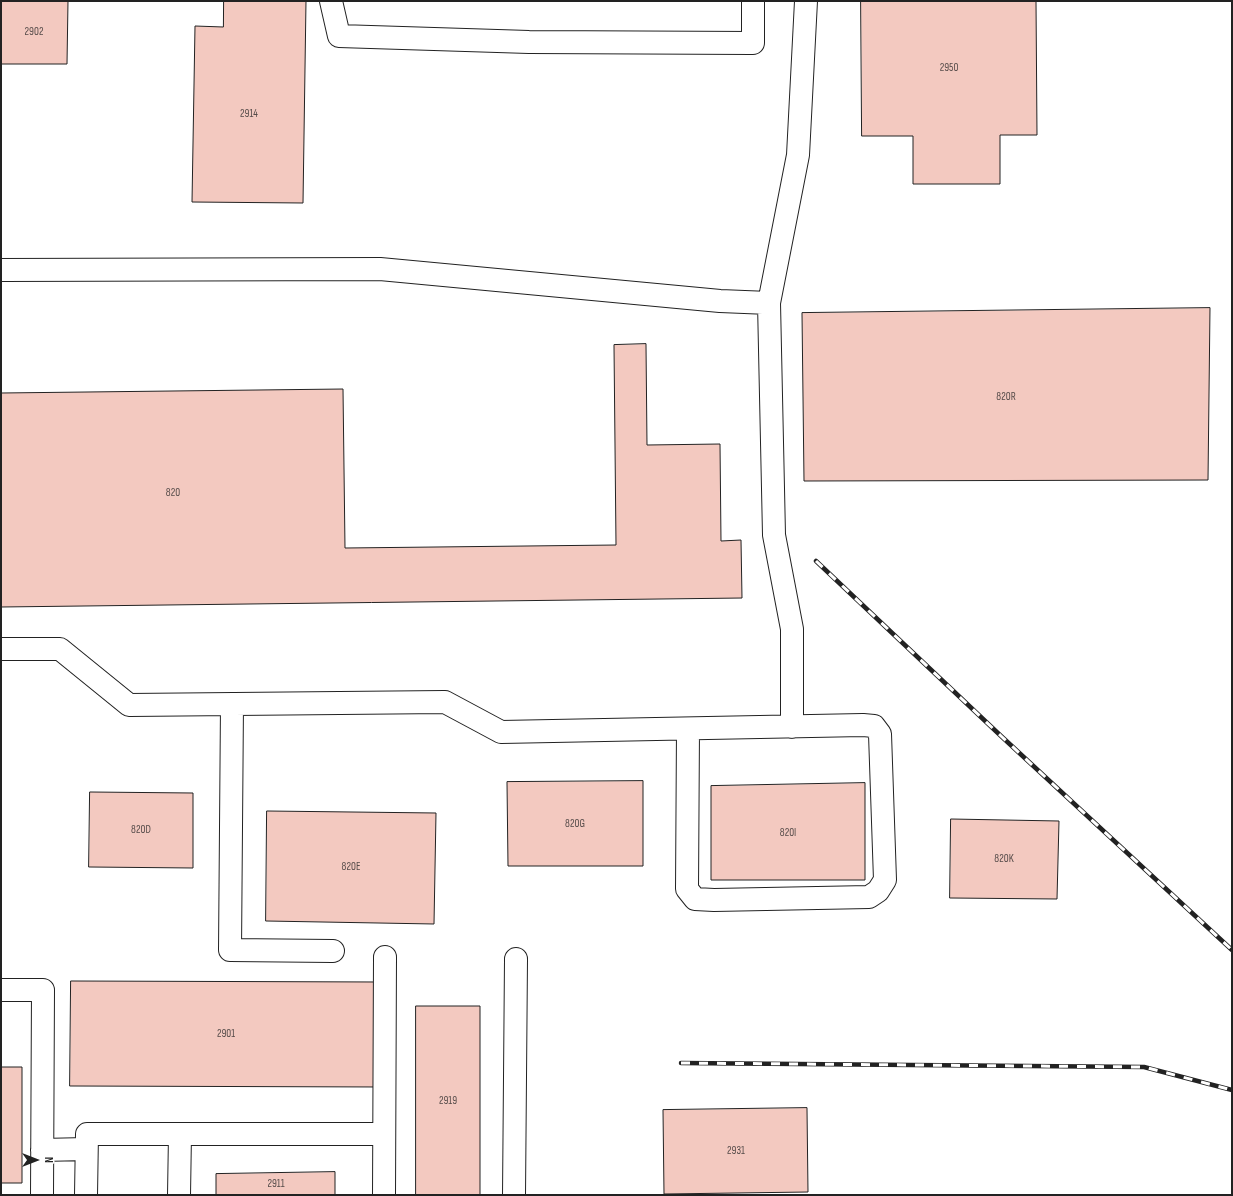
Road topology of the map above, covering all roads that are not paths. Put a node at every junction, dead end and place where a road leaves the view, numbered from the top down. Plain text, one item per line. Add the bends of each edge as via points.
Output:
1 (331, 1) edge
2 (753, 1) edge
3 (806, 1) edge
4 (1, 270) edge
5 (769, 303) junction
6 (1, 649) edge
7 (232, 704) junction
8 (792, 727) junction
9 (688, 729) junction
10 (333, 951) dead end
11 (385, 957) dead end
12 (516, 958) dead end
13 (1, 990) edge
14 (180, 1134) junction
15 (384, 1134) junction
16 (86, 1149) junction
17 (42, 1150) junction
18 (42, 1195) edge
19 (86, 1195) edge
20 (179, 1195) edge
21 (384, 1195) edge
22 (514, 1195) edge

1 - 2 lane via 339,36 529,42 737,43 753,43
3 - 5 lane via 798,155
4 - 5 lane via 380,269 720,301
5 - 8 lane via 774,535 792,629
6 - 7 lane via 60,649 129,705
7 - 9 lane via 445,702 501,732
7 - 10 lane via 230,950
8 - 9 lane
8 - 9 lane via 864,725 874,726 880,734 885,880 878,891 869,897 695,899 687,889
11 - 15 lane
12 - 22 lane
13 - 17 lane via 43,990
14 - 15 lane
14 - 16 lane via 87,1134
14 - 20 lane
15 - 21 lane
16 - 17 lane
16 - 19 lane
17 - 18 lane

